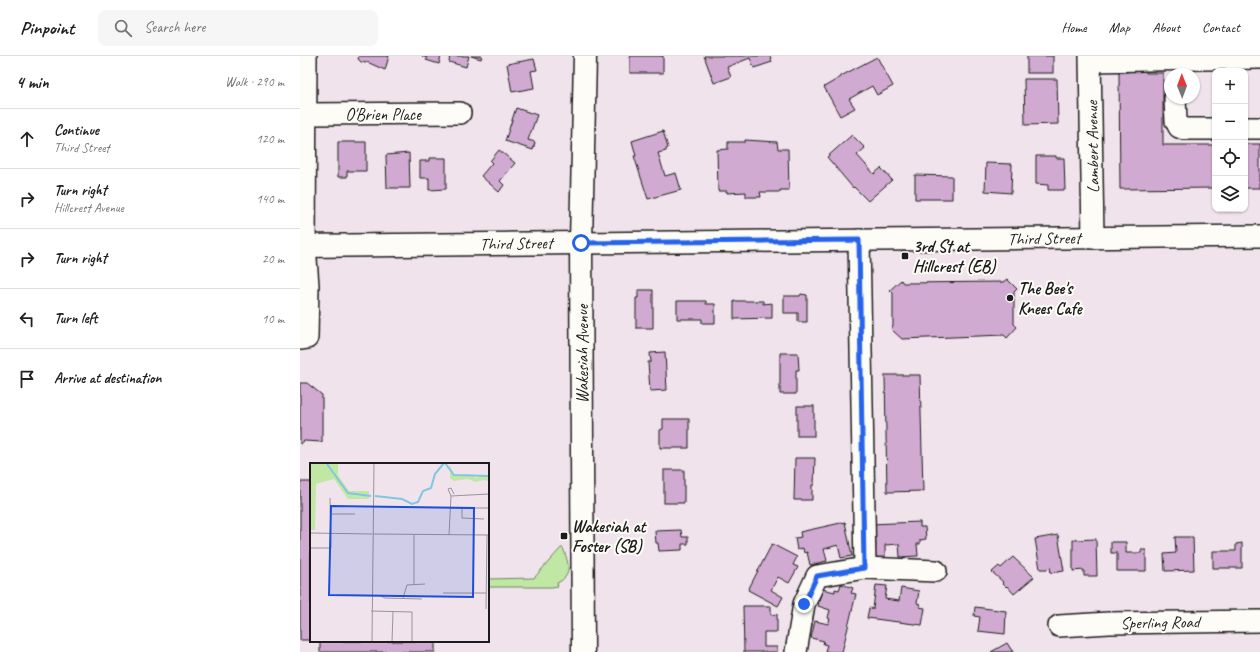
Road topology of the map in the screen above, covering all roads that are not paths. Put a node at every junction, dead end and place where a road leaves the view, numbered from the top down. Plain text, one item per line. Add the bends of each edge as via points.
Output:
1 (306, 56) edge
2 (585, 56) edge
3 (1260, 58) edge
4 (1091, 59) edge
5 (1175, 67) edge
6 (1175, 104) edge
7 (460, 113) dead end
8 (306, 114) junction
9 (1248, 128) edge
10 (1260, 128) edge
11 (1212, 129) edge
12 (1260, 236) edge
13 (1093, 238) junction
14 (859, 240) junction
15 (581, 243) junction
16 (302, 246) edge
17 (300, 339) edge
18 (864, 568) junction
19 (936, 571) dead end
20 (1260, 621) edge
21 (1059, 626) dead end
22 (583, 652) edge
23 (796, 652) edge

1 - 8 street
2 - 15 main road, Wakesiah Avenue
3 - 5 street
4 - 5 street
4 - 13 street, Lambert Avenue
6 - 11 street via 1179,127
7 - 8 street, O'Brien Place
8 - 16 street
9 - 10 street
12 - 13 street, Third Street
13 - 14 street, Third Street
14 - 15 street, Third Street
14 - 18 street
15 - 16 main road, Third Street
15 - 22 main road, Wakesiah Avenue
16 - 17 street via 308,285 307,338
18 - 19 street
18 - 23 street via 817,576 804,604
20 - 21 street, Sperling Road

